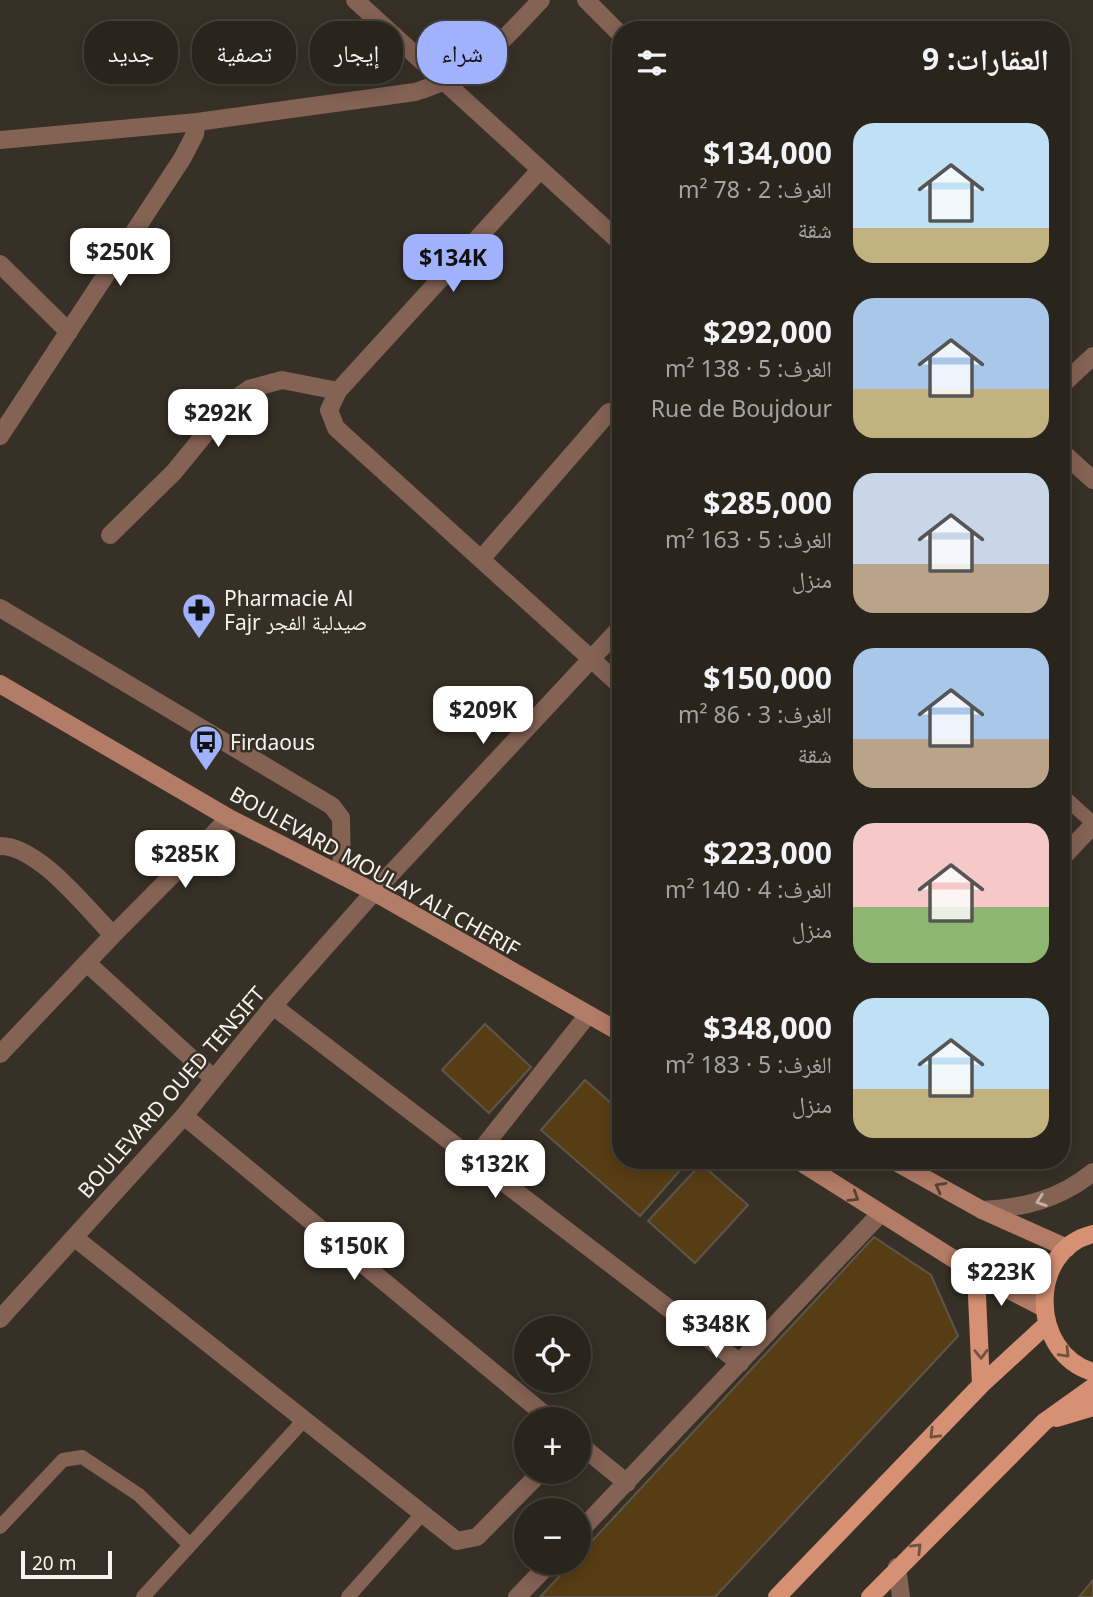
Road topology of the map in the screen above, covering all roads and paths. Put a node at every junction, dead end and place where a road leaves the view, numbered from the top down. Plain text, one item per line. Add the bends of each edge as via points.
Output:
1 (355, 0) edge
2 (541, 0) edge
3 (586, 0) edge
4 (612, 26) edge
5 (507, 36) edge
6 (417, 55) edge
7 (441, 84) edge
8 (450, 84) edge
9 (197, 122) junction
10 (0, 140) edge
11 (540, 170) junction
12 (612, 235) edge
13 (0, 264) edge
14 (69, 332) junction
15 (1093, 356) edge
16 (1070, 378) edge
17 (338, 391) junction
18 (609, 412) dead end
19 (0, 436) edge
20 (1070, 459) edge
21 (1093, 480) edge
22 (110, 535) dead end
23 (482, 558) junction
24 (0, 608) edge
25 (612, 637) edge
26 (592, 658) junction
27 (612, 677) edge
28 (0, 684) edge
29 (1070, 802) edge
30 (229, 818) junction
31 (1093, 824) edge
32 (0, 846) edge
33 (1070, 849) edge
34 (342, 875) junction
35 (374, 892) junction
36 (113, 935) junction
37 (88, 964) junction
38 (274, 1006) junction
39 (587, 1016) junction
40 (612, 1028) edge
41 (0, 1055) edge
42 (214, 1079) junction
43 (184, 1116) junction
44 (473, 1160) junction
45 (811, 1169) edge
46 (908, 1169) edge
47 (1093, 1172) edge
48 (982, 1210) junction
49 (880, 1214) junction
50 (1093, 1234) edge
51 (75, 1238) junction
52 (1067, 1248) junction
53 (976, 1273) junction
54 (1046, 1316) junction
55 (0, 1319) edge
56 (740, 1363) junction
57 (1093, 1372) edge
58 (981, 1385) junction
59 (1093, 1387) edge
60 (536, 1407) edge
61 (1093, 1407) edge
62 (303, 1420) junction
63 (1044, 1422) junction
64 (591, 1454) edge
65 (627, 1483) junction
66 (529, 1484) edge
67 (422, 1514) junction
68 (591, 1520) edge
69 (0, 1527) edge
70 (190, 1545) junction
71 (897, 1567) junction
72 (538, 1575) edge
73 (143, 1597) edge
74 (348, 1597) edge
75 (517, 1597) edge
76 (777, 1597) edge
77 (870, 1597) edge
78 (901, 1597) edge

1 - 6 street
2 - 5 street
3 - 4 street
7 - 9 street via 415,92
8 - 11 street
9 - 10 street
9 - 14 street via 182,159
11 - 12 street
11 - 17 street
13 - 14 street
14 - 19 street
15 - 16 street
17 - 22 street via 282,380 248,389
17 - 23 street via 329,410 337,428
18 - 23 street
20 - 21 street
23 - 26 street
24 - 34 street via 332,806 341,818
25 - 26 street, BOULEVARD OUED TENSIFT
26 - 27 street
26 - 35 street, BOULEVARD OUED TENSIFT
28 - 30 main road, BOULEVARD MOULAY ALI CHERIF
29 - 31 lane
30 - 34 main road, BOULEVARD MOULAY ALI CHERIF
30 - 36 street
31 - 33 street
32 - 36 street via 13,846 32,855
34 - 35 main road, BOULEVARD MOULAY ALI CHERIF
35 - 38 street, BOULEVARD OUED TENSIFT
35 - 39 main road, BOULEVARD MOULAY ALI CHERIF
36 - 37 street
37 - 41 street
37 - 42 street
38 - 42 street, BOULEVARD OUED TENSIFT
38 - 44 street
39 - 40 main road, BOULEVARD MOULAY ALI CHERIF
39 - 44 street
42 - 43 street, BOULEVARD OUED TENSIFT
43 - 51 street, BOULEVARD OUED TENSIFT
43 - 60 street
44 - 56 street
45 -> 49 main road
48 -> 46 main road
47 -> 48 street via 1038,1203
48 - 52 main road
49 - 53 main road
49 - 56 street
50 - 52 main road
51 - 55 street, BOULEVARD OUED TENSIFT
51 - 62 street
52 - 54 main road via 1052,1267 1044,1289
53 - 54 main road
53 -> 58 main road
54 -> 57 main road via 1051,1337 1066,1356
54 - 58 main road
56 - 65 street
58 -> 76 main road
59 - 63 main road
61 - 63 main road
62 - 67 street
62 - 70 lane
71 -> 63 main road
64 - 65 street
65 - 68 street
66 - 67 street via 477,1537 467,1541 457,1541
67 - 74 lane
69 - 70 lane via 63,1460 82,1457 139,1495
70 - 73 lane
71 - 77 main road
71 - 78 street
72 - 75 street

